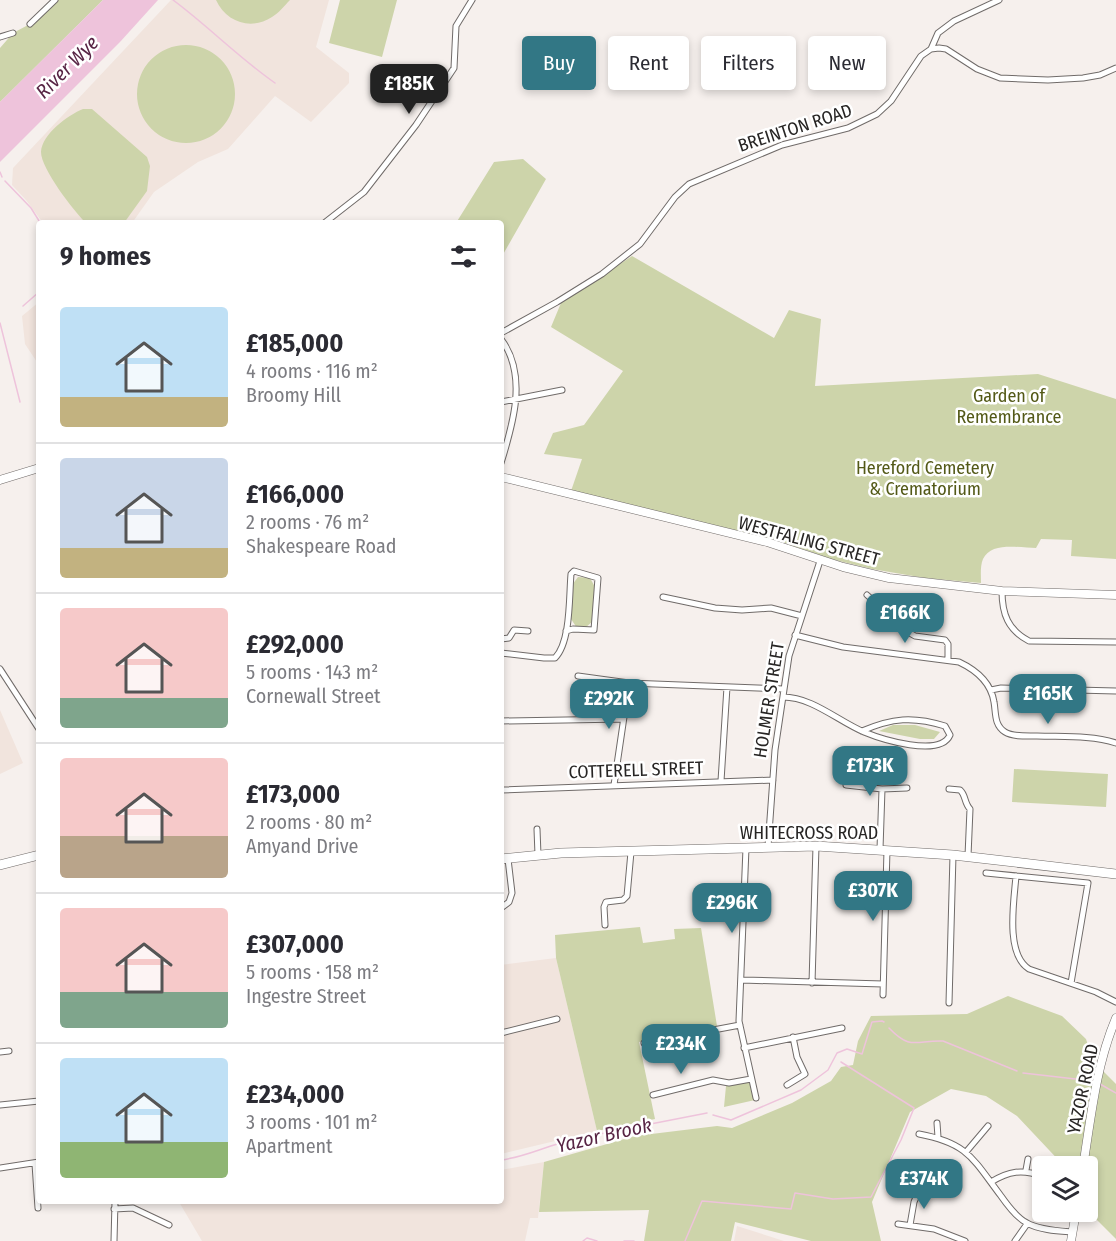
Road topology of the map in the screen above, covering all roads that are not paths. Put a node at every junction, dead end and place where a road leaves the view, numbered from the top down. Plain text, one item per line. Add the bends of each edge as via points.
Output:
1 (55, 0) edge
2 (472, 0) edge
3 (999, 0) edge
4 (30, 24) dead end
5 (13, 33) dead end
6 (0, 37) edge
7 (931, 50) junction
8 (1116, 68) edge
9 (328, 220) edge
10 (504, 331) edge
11 (504, 343) edge
12 (562, 390) dead end
13 (516, 399) junction
14 (504, 401) edge
15 (504, 450) edge
16 (36, 469) edge
17 (504, 478) edge
18 (0, 480) edge
19 (820, 561) junction
20 (1002, 591) junction
21 (867, 595) dead end
22 (1116, 595) edge
23 (663, 597) dead end
24 (802, 616) junction
25 (528, 631) dead end
26 (566, 631) junction
27 (795, 634) junction
28 (504, 639) edge
29 (1116, 642) edge
30 (504, 654) edge
31 (948, 660) junction
32 (0, 669) edge
33 (578, 676) dead end
34 (629, 683) junction
35 (727, 687) junction
36 (784, 689) junction
37 (991, 690) junction
38 (1116, 691) edge
39 (783, 697) junction
40 (622, 719) junction
41 (504, 721) edge
42 (36, 724) edge
43 (862, 731) junction
44 (1116, 744) edge
45 (772, 780) junction
46 (721, 782) junction
47 (614, 785) junction
48 (846, 785) dead end
49 (907, 788) dead end
50 (882, 789) junction
51 (949, 789) dead end
52 (504, 790) edge
53 (537, 829) dead end
54 (816, 846) junction
55 (768, 847) junction
56 (746, 848) junction
57 (884, 849) junction
58 (631, 852) junction
59 (538, 855) junction
60 (953, 855) junction
61 (36, 856) edge
62 (968, 856) junction
63 (504, 859) edge
64 (0, 865) edge
65 (1055, 867) junction
66 (986, 873) dead end
67 (1116, 874) edge
68 (1016, 876) junction
69 (1053, 880) junction
70 (504, 906) edge
71 (605, 925) dead end
72 (742, 980) junction
73 (812, 983) junction
74 (1071, 983) junction
75 (883, 984) junction
76 (883, 995) dead end
77 (1116, 1002) edge
78 (949, 1003) dead end
79 (1116, 1018) edge
80 (557, 1019) dead end
81 (739, 1023) junction
82 (842, 1028) dead end
83 (504, 1032) edge
84 (1113, 1034) edge
85 (793, 1037) junction
86 (644, 1043) dead end
87 (744, 1048) junction
88 (9, 1051) dead end
89 (0, 1052) edge
90 (751, 1079) junction
91 (787, 1085) dead end
92 (653, 1095) dead end
93 (756, 1098) dead end
94 (36, 1101) edge
95 (0, 1105) edge
96 (937, 1123) dead end
97 (976, 1125) dead end
98 (988, 1126) dead end
99 (983, 1131) junction
100 (919, 1134) dead end
101 (938, 1137) junction
102 (966, 1152) junction
103 (1085, 1156) edge
104 (1028, 1159) dead end
105 (36, 1163) edge
106 (0, 1168) edge
107 (1026, 1170) junction
108 (1032, 1172) edge
109 (991, 1182) junction
110 (920, 1188) dead end
111 (38, 1204) edge
112 (115, 1204) edge
113 (38, 1208) dead end
114 (114, 1209) junction
115 (164, 1213) dead end
116 (162, 1221) junction
117 (1074, 1222) edge
118 (898, 1224) dead end
119 (1027, 1224) junction
120 (169, 1225) dead end
121 (910, 1225) junction
122 (1072, 1237) edge
123 (114, 1241) edge
124 (964, 1241) edge
125 (1015, 1241) edge

1 - 4 street
2 - 9 street via 456,26 454,68 416,126 364,192
3 - 7 street, BREINTON ROAD via 954,21 938,33
5 - 6 street
7 - 8 street via 946,49 1000,78 1083,78
7 - 10 street, BREINTON ROAD via 921,56 896,95 877,114 848,128 782,145 689,184 640,244 593,279
11 - 13 street via 514,366
12 - 13 street
13 - 14 street
13 - 15 street
16 - 18 street
17 - 19 street, WESTFALING STREET via 767,542
19 - 20 street, WESTFALING STREET via 889,578
19 - 24 street, HOLMER STREET
20 - 22 street, WESTFALING STREET
20 - 29 street via 1009,624 1029,641
21 - 31 street via 915,636 945,639
23 - 24 street via 715,608 771,608
24 - 27 street, HOLMER STREET
25 - 28 street via 514,630
26 - 26 street via 572,572 598,578 594,630
26 - 30 street via 555,658
27 - 31 street via 843,647
27 - 36 street, HOLMER STREET
31 - 37 street via 969,667
32 - 42 street
33 - 34 street
34 - 35 street
34 - 40 street
35 - 36 street
35 - 46 street
36 - 39 street, HOLMER STREET
37 - 38 street
37 - 44 street via 998,725 1004,732 1100,739
39 - 43 street via 802,700
39 - 45 street, HOLMER STREET
40 - 41 street
40 - 47 street
43 - 43 street via 895,719 912,719 945,726 950,735 944,743 923,746
45 - 46 street, COTTERELL STREET
45 - 55 street, HOLMER STREET
46 - 47 street, COTTERELL STREET
47 - 52 street, COTTERELL STREET
48 - 50 street
49 - 50 street
50 - 57 street
51 - 62 street via 964,793 970,809
53 - 59 street
54 - 55 highway, WHITECROSS ROAD
54 - 57 highway, WHITECROSS ROAD
54 - 73 street
55 - 56 highway, WHITECROSS ROAD
56 - 58 highway, WHITECROSS ROAD
56 - 72 street
57 - 60 highway, WHITECROSS ROAD
57 - 75 street
58 - 59 highway, WHITECROSS ROAD
58 - 71 street via 627,896 606,902
59 - 63 highway, WHITECROSS ROAD
60 - 62 highway, WHITECROSS ROAD
60 - 78 street
61 - 64 highway
62 - 65 highway, WHITECROSS ROAD
63 - 70 street via 512,892
65 - 67 highway, WHITECROSS ROAD
65 - 69 street
66 - 68 street
68 - 69 street
68 - 74 street via 1013,916 1018,958 1029,969
69 - 74 street via 1088,884
72 - 73 street
72 - 81 street
73 - 75 street
74 - 77 street
75 - 76 street
79 - 84 street, YAZOR ROAD
80 - 83 street
81 - 86 street
81 - 87 street
82 - 85 street
84 - 103 street, YAZOR ROAD via 1097,1082
85 - 87 street
85 - 91 street via 805,1074
87 - 90 street
88 - 89 street
90 - 92 street via 729,1083 713,1080
90 - 93 street
94 - 95 street
96 - 101 street
97 - 99 street
98 - 99 street
99 - 102 street
100 - 101 street
101 - 102 street
102 - 109 street
104 - 107 street
105 - 106 street
107 - 108 street
107 - 109 street via 1002,1175
109 - 119 street
110 - 121 street
111 - 113 street
112 - 114 street
114 - 116 street via 133,1208
114 - 123 street
115 - 116 street
116 - 120 street
117 - 122 street
118 - 121 street
119 - 122 street
119 - 125 street
121 - 124 street

